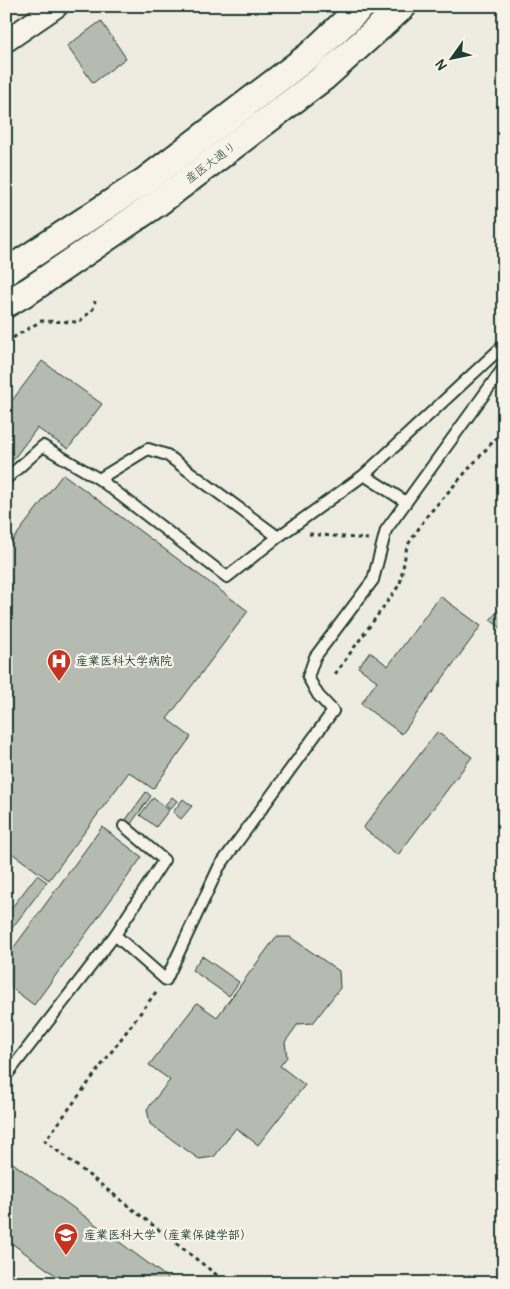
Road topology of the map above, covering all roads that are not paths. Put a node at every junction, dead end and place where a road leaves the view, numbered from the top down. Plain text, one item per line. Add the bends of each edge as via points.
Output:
1 (362, 6) edge
2 (403, 6) edge
3 (47, 9) edge
4 (6, 41) edge
5 (6, 272) edge
6 (6, 304) edge
7 (504, 345) edge
8 (504, 367) edge
9 (364, 475) junction
10 (6, 478) edge
11 (99, 479) junction
12 (406, 502) junction
13 (278, 537) junction
14 (124, 826) dead end
15 (114, 935) junction
16 (6, 1076) edge

1 - 5 street, 産医大通り via 310,55 146,180
2 - 6 street, 産医大通り via 323,78 159,202
3 - 4 street
7 - 9 lane
8 - 12 lane
9 - 12 lane
9 - 13 lane
10 - 11 lane via 43,446
11 - 13 lane via 148,449 167,455
11 - 13 lane via 227,577
12 - 15 lane via 386,530 373,580 316,658 308,677 318,696 333,711 219,867 166,980
14 - 15 lane via 164,860
15 - 16 lane

